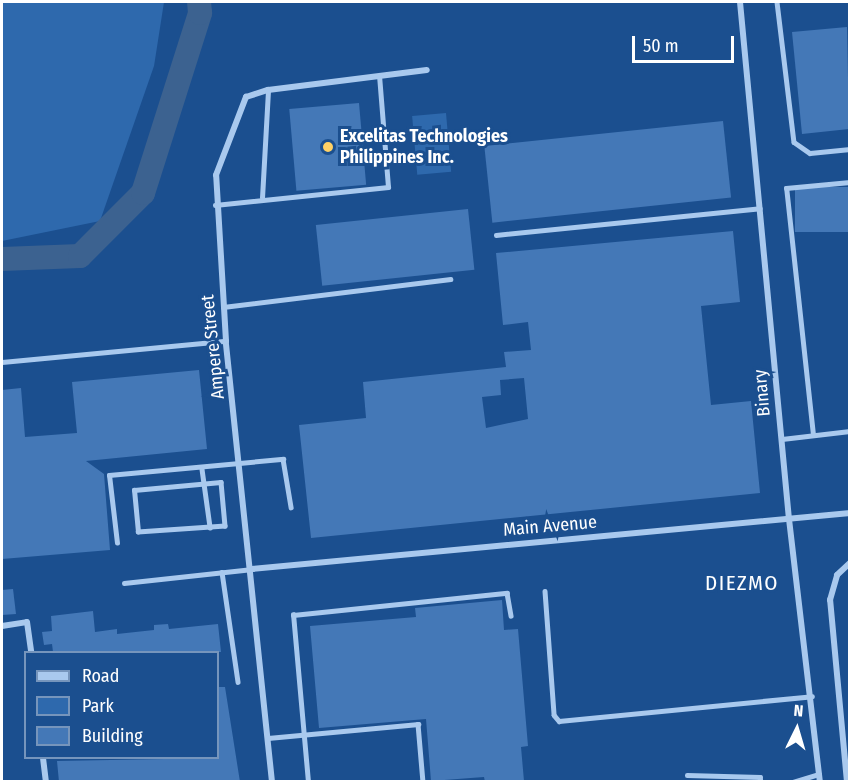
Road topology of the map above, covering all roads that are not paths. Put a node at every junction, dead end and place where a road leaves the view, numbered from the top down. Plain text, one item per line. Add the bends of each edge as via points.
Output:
1 (740, 2) edge
2 (777, 2) edge
3 (427, 70) dead end
4 (379, 76) junction
5 (268, 90) junction
6 (849, 149) edge
7 (849, 182) edge
8 (262, 198) junction
9 (215, 205) junction
10 (760, 208) junction
11 (496, 235) dead end
12 (450, 279) dead end
13 (223, 307) junction
14 (226, 341) junction
15 (2, 362) edge
16 (849, 431) edge
17 (813, 435) junction
18 (782, 439) junction
19 (241, 463) junction
20 (202, 469) junction
21 (205, 483) junction
22 (291, 507) dead end
23 (849, 513) edge
24 (789, 519) junction
25 (210, 527) junction
26 (117, 543) dead end
27 (849, 563) edge
28 (252, 569) junction
29 (222, 572) junction
30 (124, 584) dead end
31 (545, 591) dead end
32 (511, 616) dead end
33 (2, 626) edge
34 (31, 651) edge
35 (238, 682) dead end
36 (812, 696) junction
37 (303, 734) junction
38 (268, 738) junction
39 (44, 759) edge
40 (687, 774) dead end
41 (819, 774) junction
42 (46, 782) edge
43 (272, 782) edge
44 (308, 782) edge
45 (423, 782) edge
46 (761, 782) edge
47 (793, 782) edge
48 (820, 782) edge
49 (847, 782) edge

1 - 10 street, Binary
2 - 6 lane via 794,142 810,153
3 - 4 street, Ampere Street
4 - 5 street, Ampere Street
4 - 8 lane via 388,187
5 - 8 lane
5 - 9 street, Ampere Street via 246,97 216,175
7 - 17 lane via 786,188
8 - 9 lane
9 - 13 street, Ampere Street
10 - 11 lane
10 - 18 street, Binary
12 - 13 lane
13 - 14 street, Ampere Street
14 - 15 lane
14 - 19 street, Ampere Street
16 - 17 lane
17 - 18 lane
18 - 24 street, Binary
19 - 20 lane
19 - 22 lane via 283,459
19 - 28 street, Ampere Street
20 - 21 lane
20 - 26 lane via 109,475
21 - 25 lane
21 - 25 lane via 221,482 225,526
21 - 25 lane via 134,490 138,532
23 - 24 street, Main Avenue
24 - 28 street, Main Avenue
24 - 36 street, Binary
27 - 49 street via 837,575 830,600
28 - 29 lane
28 - 38 street, Ampere Street
29 - 30 lane
29 - 35 lane
31 - 36 lane via 554,715 559,721
32 - 37 lane via 507,593 292,615
33 - 34 street via 27,622
36 - 41 street, Binary
37 - 38 lane
37 - 44 lane
37 - 45 lane via 418,724
38 - 43 street, Ampere Street
39 - 42 street
40 - 46 lane via 760,777
41 - 47 lane
41 - 48 street, Binary

